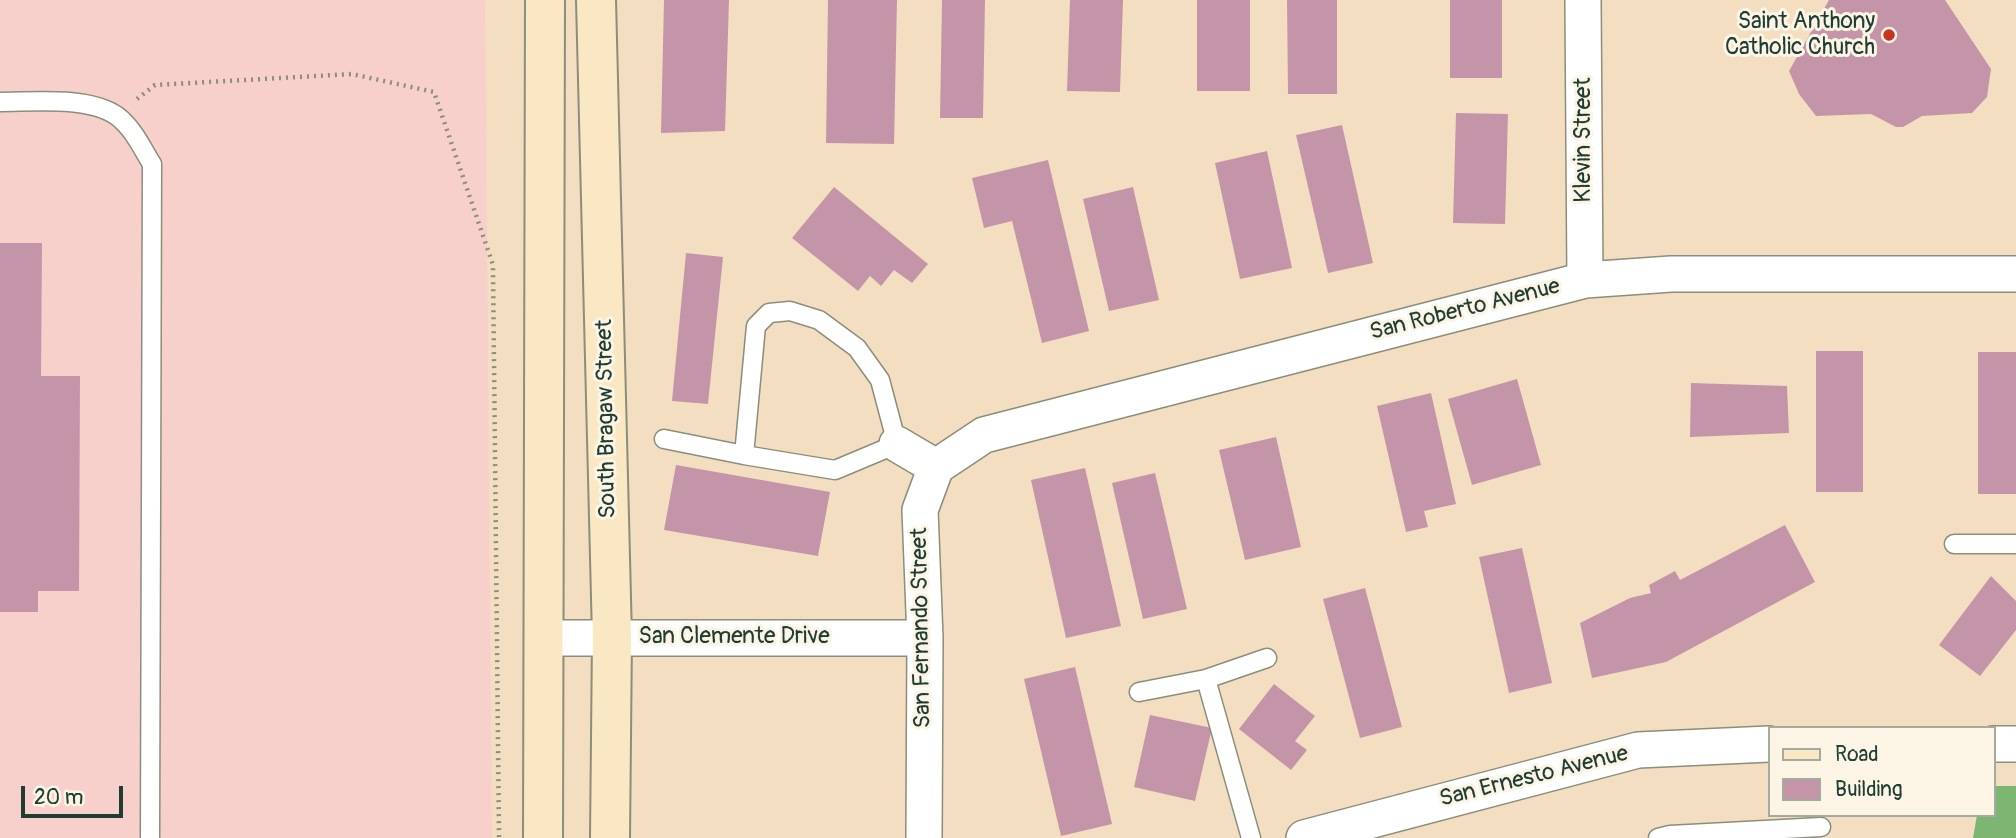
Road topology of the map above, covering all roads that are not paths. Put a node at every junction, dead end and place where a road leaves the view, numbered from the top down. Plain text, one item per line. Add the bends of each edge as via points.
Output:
1 (545, 0) edge
2 (596, 0) edge
3 (1583, 0) edge
4 (0, 102) edge
5 (2016, 274) edge
6 (1586, 280) junction
7 (664, 439) dead end
8 (897, 443) junction
9 (744, 455) junction
10 (936, 467) junction
11 (1954, 544) dead end
12 (2016, 544) edge
13 (612, 637) junction
14 (543, 638) junction
15 (925, 638) junction
16 (1267, 658) dead end
17 (1206, 679) junction
18 (1139, 692) dead end
19 (1768, 744) edge
20 (1995, 744) edge
21 (2016, 744) edge
22 (1821, 827) edge
23 (1666, 837) edge
24 (149, 838) edge
25 (542, 838) edge
26 (610, 838) edge
27 (924, 838) edge
28 (1251, 838) edge
29 (1304, 838) edge

1 - 14 main road
2 - 13 main road, South Bragaw Street
3 - 6 street, Klevin Street
4 - 24 lane via 79,102 116,116 132,131 152,164
5 - 6 street, San Roberto Avenue via 1671,274
6 - 10 street, San Roberto Avenue via 984,435
7 - 9 lane
8 - 9 lane via 835,470
8 - 9 lane via 880,380 857,348 818,320 790,311 769,313 756,326
8 - 10 street
10 - 15 street, San Fernando Street via 920,510
11 - 12 lane
13 - 14 street, San Clemente Drive
13 - 15 street, San Clemente Drive
13 - 26 main road, South Bragaw Street
14 - 25 main road
15 - 27 street, San Fernando Street
16 - 17 lane
17 - 18 lane
17 - 28 lane
19 - 29 street, San Ernesto Avenue via 1638,750
20 - 21 street
22 - 23 lane

